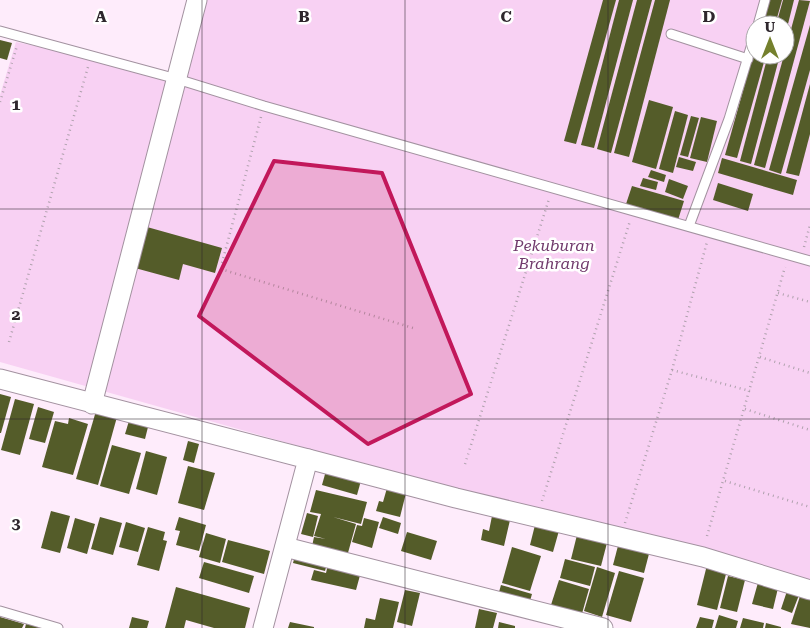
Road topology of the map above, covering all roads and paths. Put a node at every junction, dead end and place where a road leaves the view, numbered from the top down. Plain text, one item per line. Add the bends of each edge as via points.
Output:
1 (197, 0) edge
2 (766, 0) edge
3 (761, 15) edge
4 (0, 31) edge
5 (671, 34) dead end
6 (20, 36) junction
7 (92, 56) junction
8 (745, 58) edge
9 (746, 65) edge
10 (177, 79) junction
11 (0, 102) edge
12 (264, 106) junction
13 (553, 188) junction
14 (634, 211) junction
15 (810, 225) edge
16 (690, 226) junction
17 (710, 232) junction
18 (789, 255) junction
19 (800, 258) junction
20 (810, 261) edge
21 (778, 292) junction
22 (810, 302) edge
23 (413, 328) dead end
24 (9, 342) dead end
25 (760, 357) junction
26 (672, 370) junction
27 (810, 372) edge
28 (0, 379) edge
29 (750, 391) junction
30 (92, 404) junction
31 (745, 409) junction
32 (810, 430) edge
33 (308, 459) junction
34 (466, 464) dead end
35 (725, 481) junction
36 (541, 503) dead end
37 (810, 507) edge
38 (623, 529) dead end
39 (707, 536) dead end
40 (284, 546) junction
41 (810, 590) edge
42 (0, 611) edge
43 (58, 628) edge
44 (263, 628) edge
45 (603, 628) edge

1 - 10 street
2 - 3 lane
4 - 6 lane
5 - 8 lane
6 - 7 lane
6 - 11 path
7 - 10 lane
7 - 24 path
9 - 16 lane
10 - 12 lane
10 - 30 street
12 - 13 lane
12 - 23 path via 222,263 224,270
13 - 14 lane
13 - 34 path
14 - 16 lane
14 - 36 path
15 - 19 path
16 - 17 lane
17 - 18 lane
17 - 26 path
18 - 19 lane
18 - 21 path
19 - 20 lane
21 - 22 path
21 - 25 path
25 - 27 path
25 - 29 path
26 - 29 path
26 - 38 path
28 - 30 street
29 - 31 path
30 - 33 street
31 - 32 path
31 - 35 path
33 - 40 street
33 - 41 street via 703,557
35 - 37 path
35 - 39 path
40 - 44 street
40 - 45 street
42 - 43 lane

